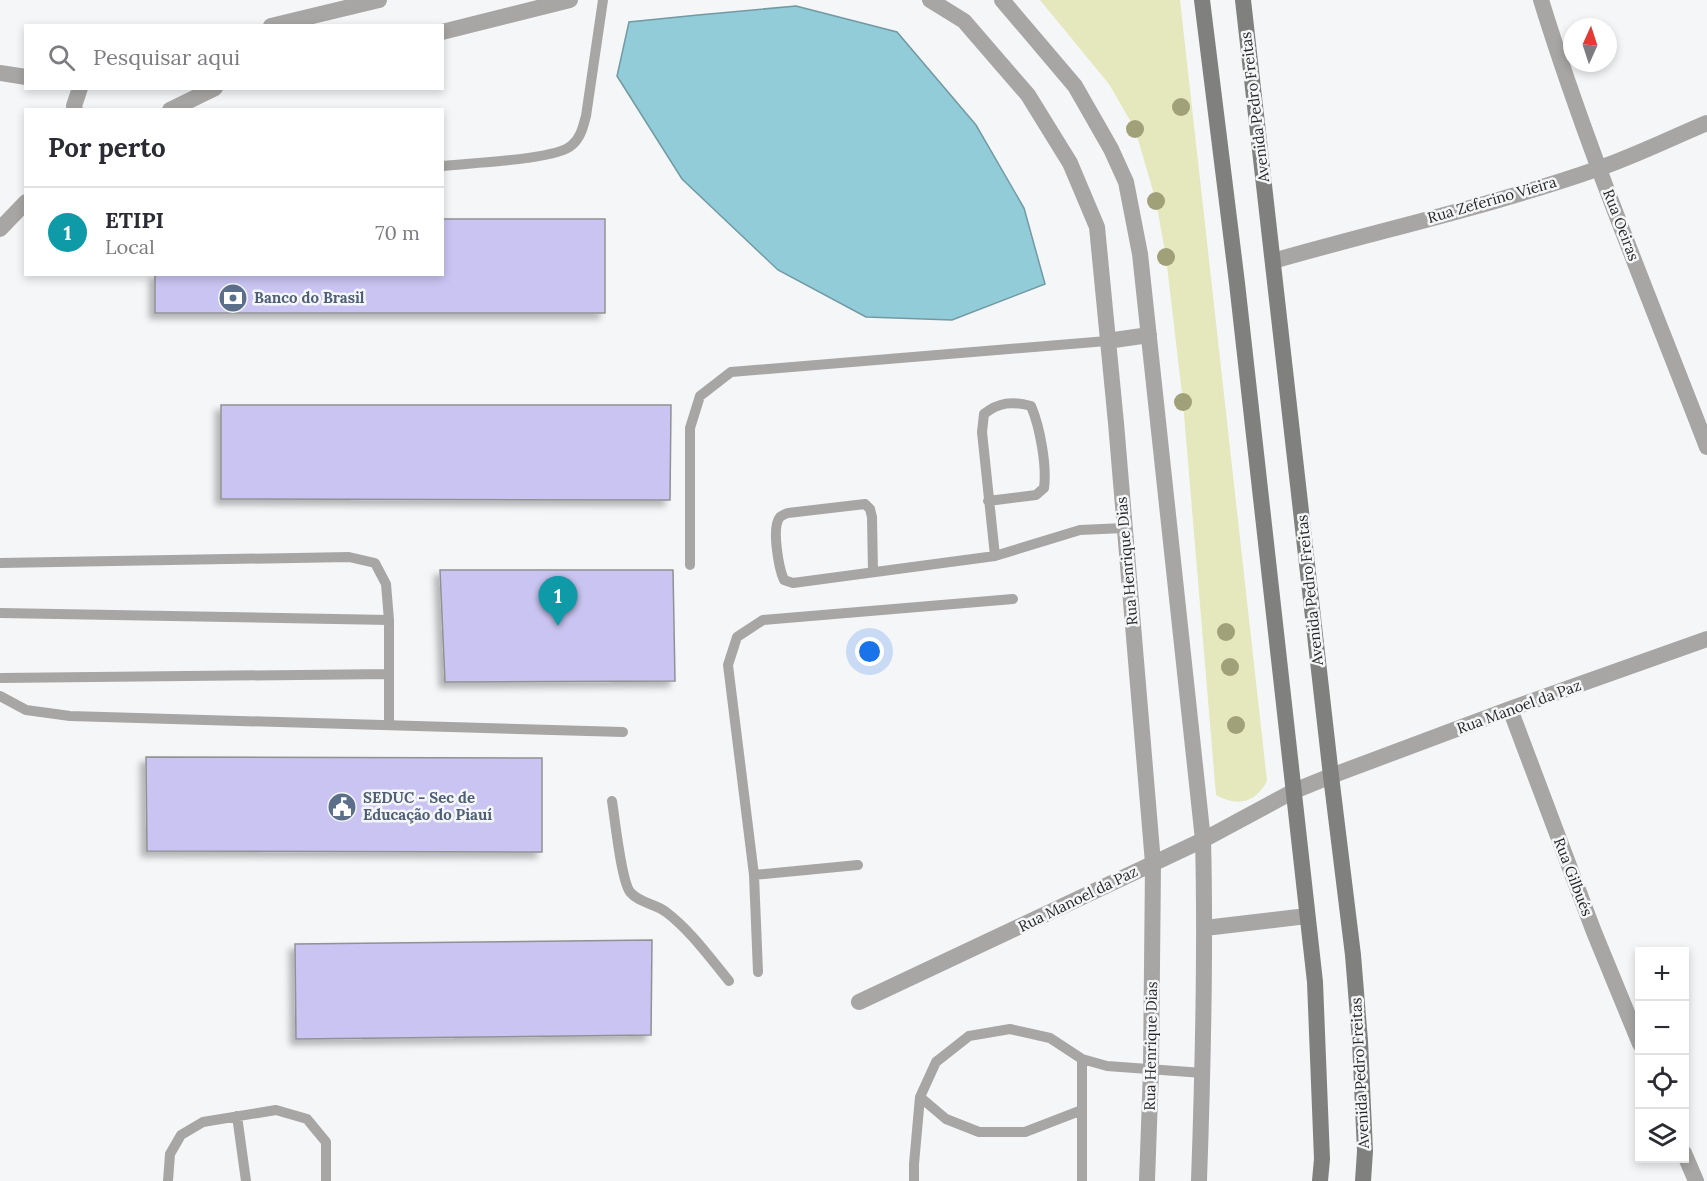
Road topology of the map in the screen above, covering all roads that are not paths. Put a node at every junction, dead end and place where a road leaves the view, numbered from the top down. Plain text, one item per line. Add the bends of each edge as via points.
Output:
1 (379, 0) edge
2 (570, 0) edge
3 (603, 0) edge
4 (930, 0) edge
5 (1002, 0) edge
6 (1202, 0) edge
7 (1243, 0) edge
8 (1541, 0) edge
9 (279, 24) edge
10 (444, 32) edge
11 (0, 74) edge
12 (24, 77) edge
13 (79, 90) edge
14 (211, 90) edge
15 (74, 108) edge
16 (174, 108) edge
17 (1707, 123) edge
18 (444, 166) edge
19 (1599, 168) junction
20 (24, 204) edge
21 (0, 230) edge
22 (1273, 261) junction
23 (1149, 335) junction
24 (1107, 341) junction
25 (1707, 447) edge
26 (988, 501) junction
27 (1125, 528) junction
28 (995, 556) junction
29 (0, 563) edge
30 (690, 565) dead end
31 (873, 572) junction
32 (1013, 599) dead end
33 (0, 613) edge
34 (389, 620) junction
35 (1707, 639) edge
36 (389, 674) junction
37 (0, 678) edge
38 (0, 696) edge
39 (1510, 710) junction
40 (389, 724) junction
41 (623, 732) dead end
42 (1331, 776) junction
43 (1294, 791) junction
44 (612, 801) dead end
45 (1203, 840) junction
46 (1153, 863) junction
47 (858, 865) dead end
48 (754, 875) junction
49 (1307, 916) junction
50 (1205, 928) junction
51 (758, 972) dead end
52 (729, 981) dead end
53 (859, 1002) dead end
54 (1635, 1032) edge
55 (1082, 1059) junction
56 (1151, 1070) junction
57 (1203, 1073) junction
58 (920, 1098) junction
59 (1082, 1110) junction
60 (237, 1116) junction
61 (1688, 1163) edge
62 (168, 1181) edge
63 (246, 1181) edge
64 (326, 1181) edge
65 (914, 1181) edge
66 (1082, 1181) edge
67 (1147, 1181) edge
68 (1199, 1181) edge
69 (1320, 1181) edge
70 (1363, 1181) edge
71 (1696, 1181) edge

1 - 9 street
2 - 10 street
3 - 18 lane via 586,116 581,135 571,147 547,156
4 - 24 street, Rua Henrique Dias via 964,21 1028,95 1070,163 1096,227
5 - 23 street via 1075,86 1126,182 1140,254
6 - 43 main road
7 - 22 main road, Avenida Pedro Freitas
8 - 19 street, Rua Oeiras
11 - 12 street
13 - 15 street
14 - 16 street
17 - 19 street, Rua Zeferino Vieira
19 - 22 street, Rua Zeferino Vieira via 1498,201
19 - 25 street, Rua Oeiras
20 - 21 street
22 - 42 main road, Avenida Pedro Freitas
23 - 24 street
23 - 45 street
24 - 27 street, Rua Henrique Dias
24 - 30 lane via 731,372 700,396 690,428
26 - 26 lane via 981,432 984,414 995,405 1031,406 1046,477 1044,488 1036,495
26 - 28 lane
27 - 28 lane via 1080,530
27 - 46 street, Rua Henrique Dias
28 - 31 lane
29 - 34 lane via 349,557 375,563 386,584
31 - 31 lane via 793,583 784,580 779,570 776,526 780,517 865,504 872,517
32 - 48 lane via 763,621 737,637 728,665
33 - 34 lane
34 - 36 lane
35 - 39 street, Rua Manoel da Paz
36 - 37 lane
36 - 40 lane
38 - 40 lane via 26,710 70,716
39 - 42 street, Rua Manoel da Paz
39 - 54 street, Rua Gilbués
40 - 41 lane
42 - 43 street, Rua Manoel da Paz
42 - 70 main road, Avenida Pedro Freitas via 1353,955 1365,1150
43 - 45 street, Rua Manoel da Paz
43 - 49 main road
44 - 52 lane via 630,892 678,922
45 - 46 street, Rua Manoel da Paz
45 - 50 street
46 - 53 street, Rua Manoel da Paz
46 - 56 street, Rua Henrique Dias
47 - 48 lane
48 - 51 lane
49 - 50 street
49 - 69 main road via 1315,982
50 - 57 street
55 - 56 lane
55 - 58 lane via 1050,1038 1010,1029 969,1036 936,1062
55 - 59 lane
56 - 57 lane
56 - 67 street, Rua Henrique Dias
57 - 68 street
58 - 59 lane via 946,1119 979,1132 1025,1132
58 - 65 lane
59 - 66 lane
60 - 62 lane via 203,1122 181,1135 170,1154
60 - 63 lane
60 - 64 lane via 276,1110 307,1119 326,1142
61 - 71 street

